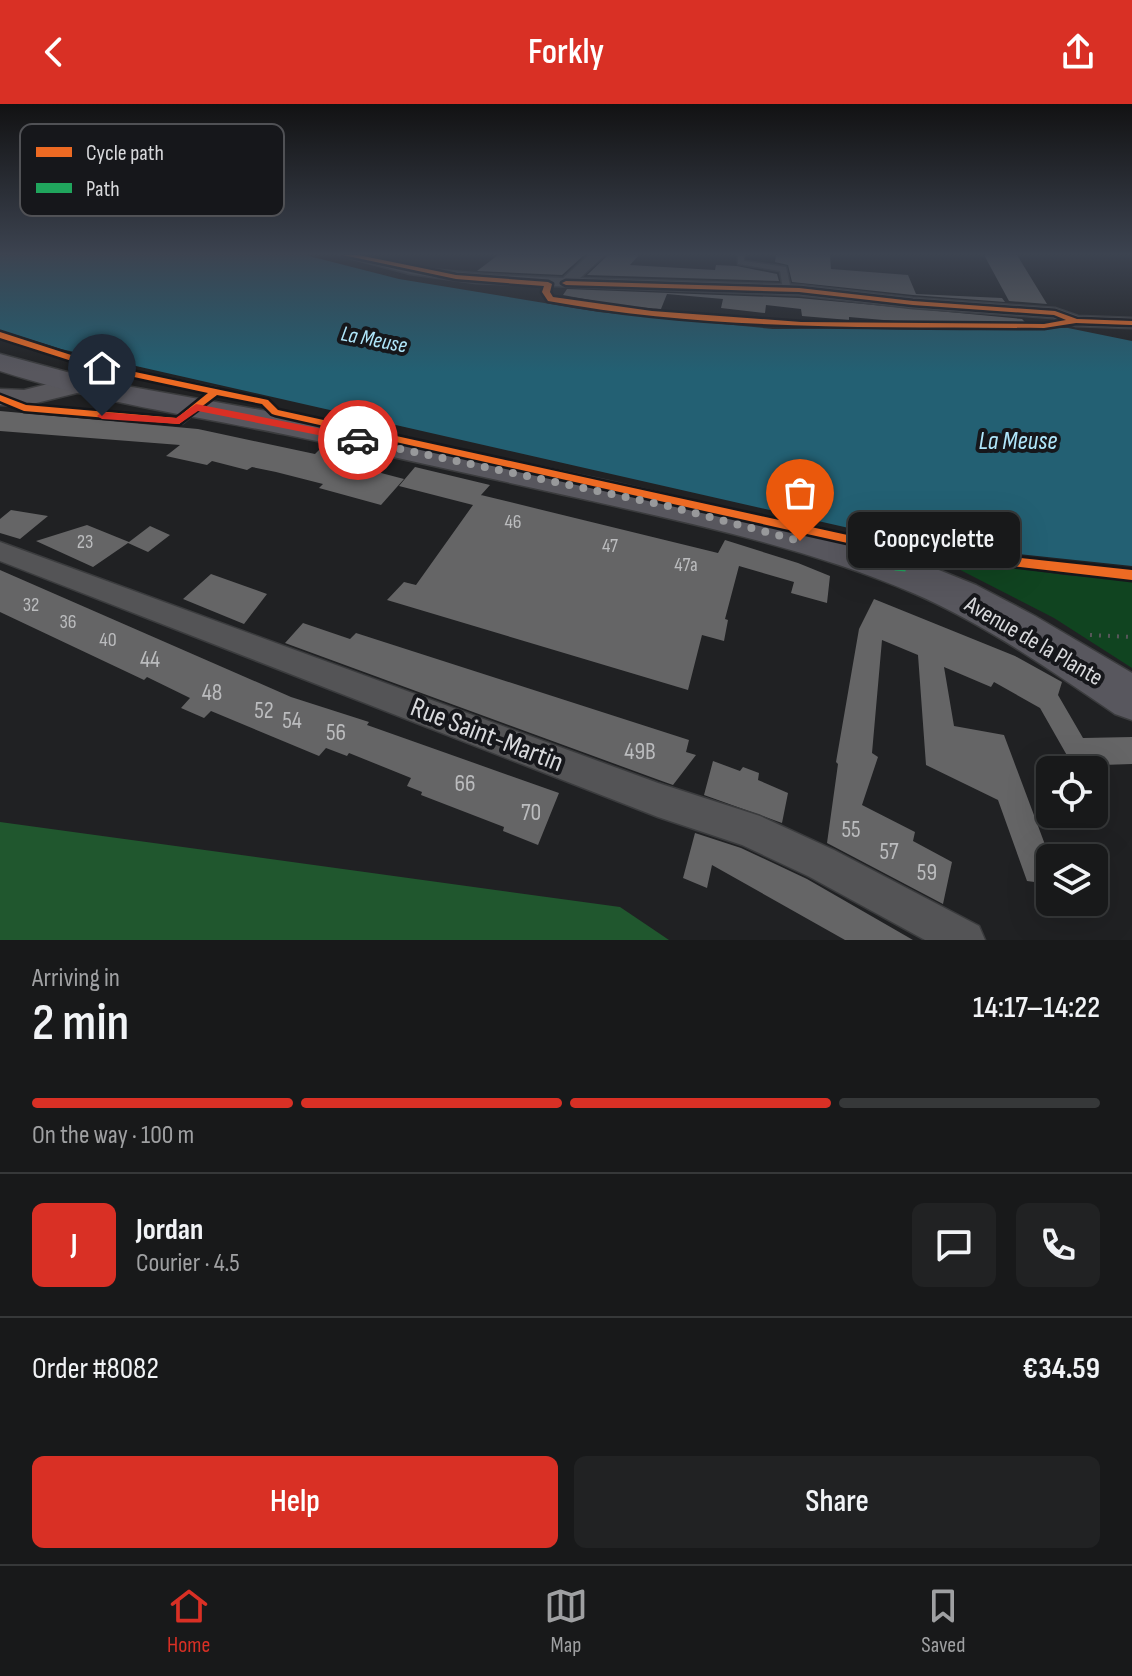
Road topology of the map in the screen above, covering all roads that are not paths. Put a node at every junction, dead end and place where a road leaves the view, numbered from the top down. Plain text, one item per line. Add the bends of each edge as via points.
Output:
1 (843, 294) edge
2 (1132, 323) edge
3 (0, 335) edge
4 (0, 362) edge
5 (63, 383) junction
6 (0, 397) edge
7 (206, 399) junction
8 (0, 551) edge
9 (1132, 699) edge
10 (965, 940) edge

1 - 2 street
3 - 7 lane
4 - 5 main road
5 - 6 main road, Avenue de la Plante via 24,398
5 - 7 main road, Avenue de la Plante
6 - 7 lane via 24,408 179,421
7 - 9 main road, Avenue de la Plante via 668,506 900,571 1030,632
8 - 10 street, Rue Saint-Martin via 747,829

